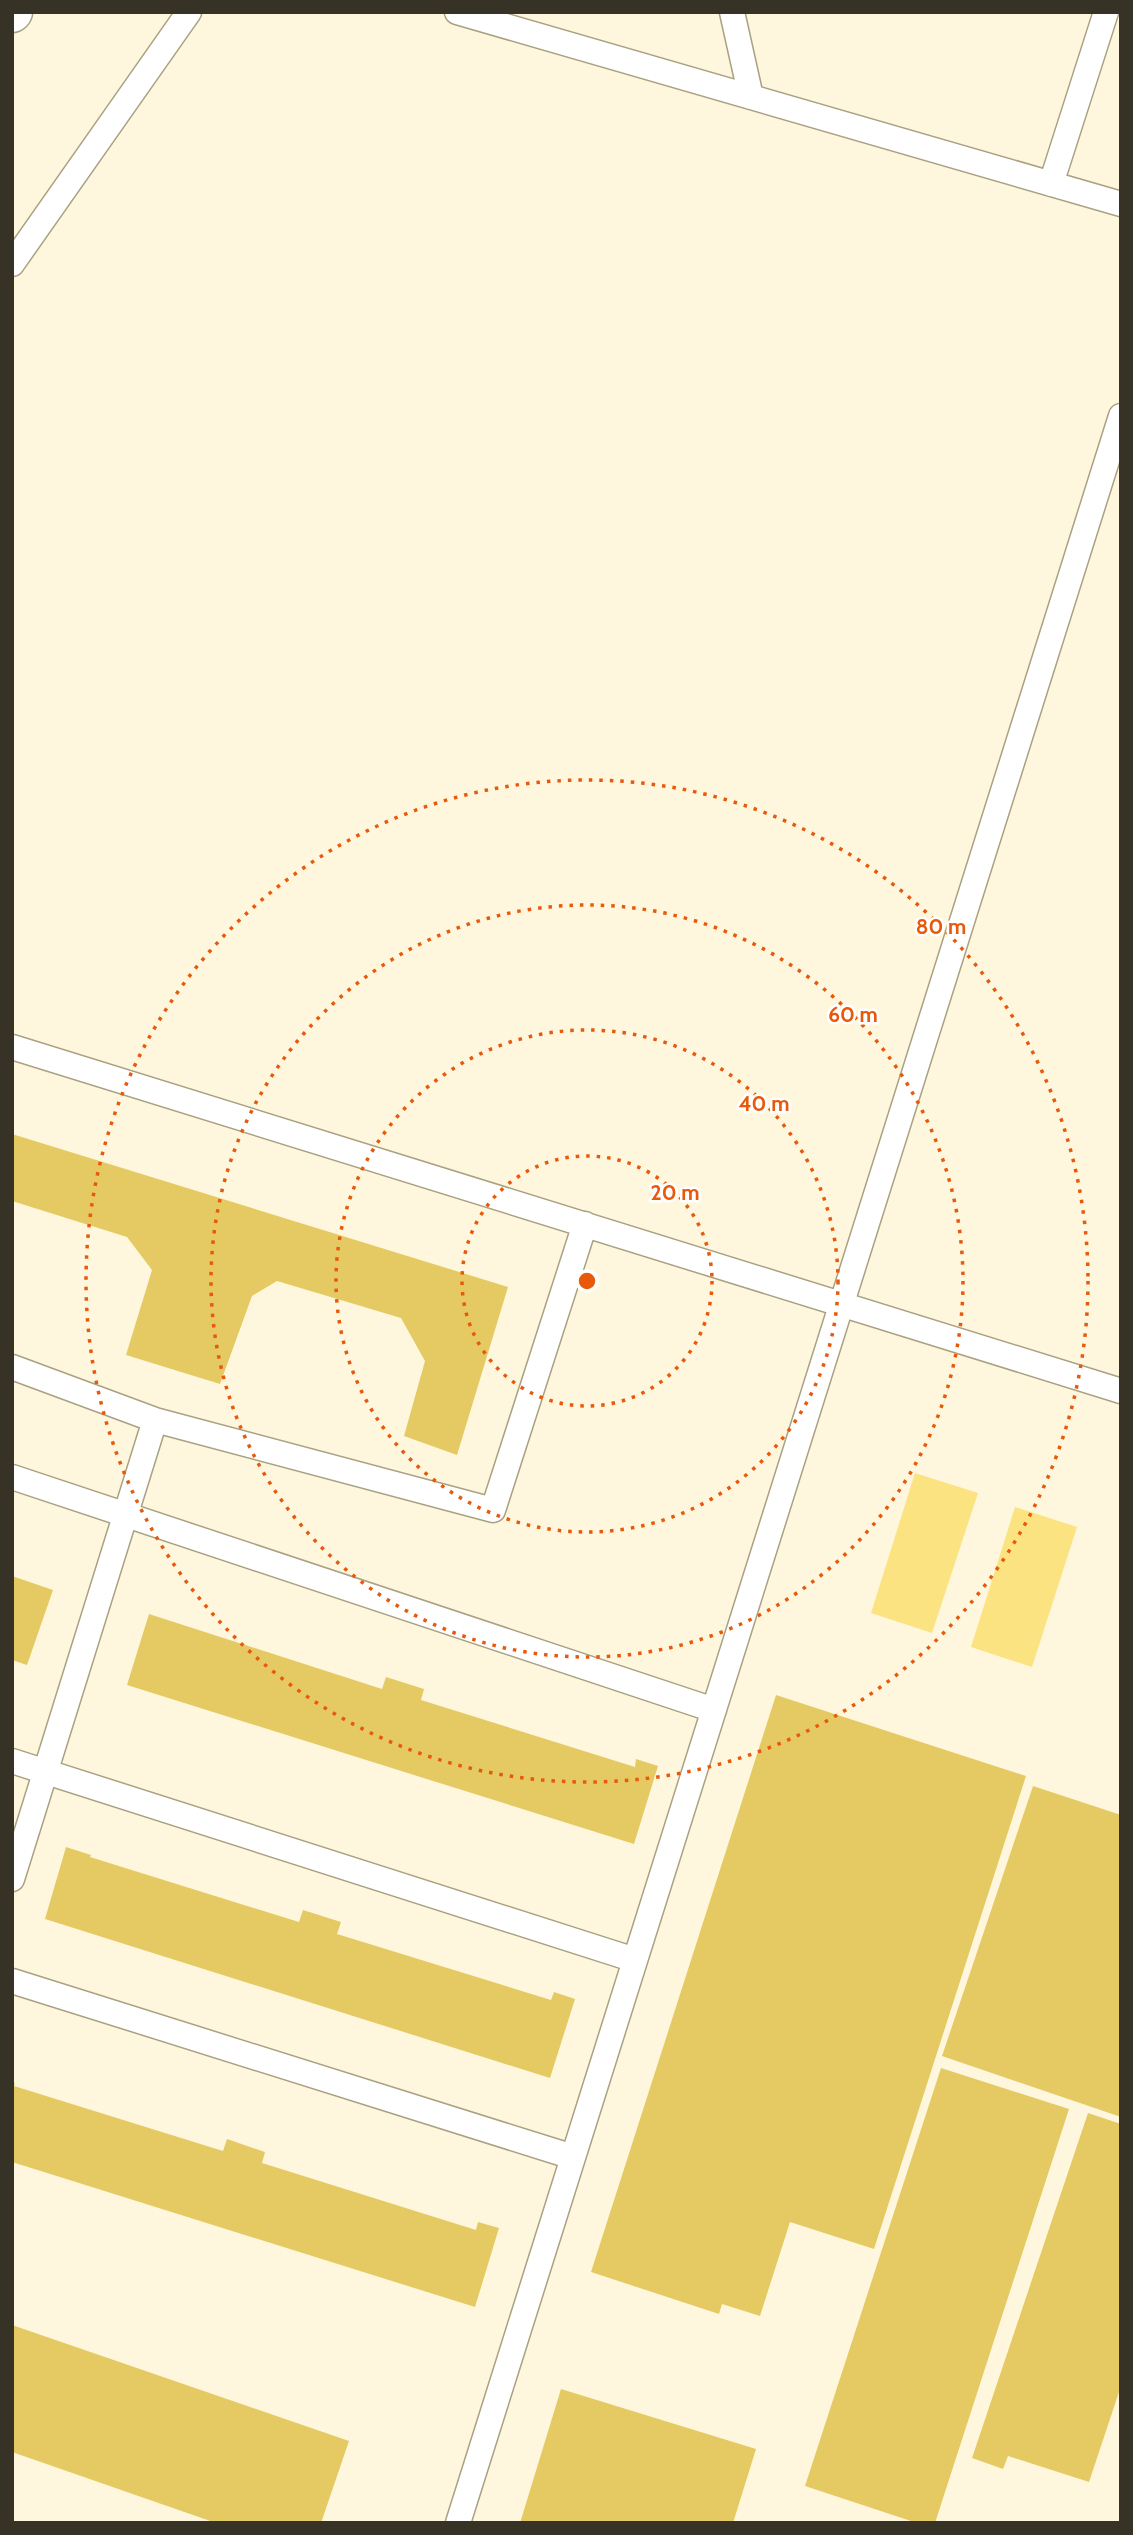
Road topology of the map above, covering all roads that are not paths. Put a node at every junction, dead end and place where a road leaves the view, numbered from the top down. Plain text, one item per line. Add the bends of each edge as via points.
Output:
1 (189, 12) edge
2 (457, 12) edge
3 (732, 12) edge
4 (1106, 12) edge
5 (751, 97) junction
6 (1051, 184) junction
7 (1121, 204) edge
8 (12, 264) edge
9 (1121, 416) edge
10 (12, 1047) edge
11 (584, 1224) junction
12 (842, 1303) junction
13 (12, 1367) edge
14 (1121, 1391) edge
15 (155, 1420) junction
16 (12, 1477) edge
17 (127, 1515) junction
18 (713, 1710) junction
19 (12, 1761) edge
20 (47, 1772) junction
21 (12, 1879) edge
22 (635, 1960) junction
23 (12, 1981) edge
24 (573, 2157) junction
25 (458, 2523) edge

1 - 8 lane
2 - 5 lane
3 - 5 lane
4 - 6 lane
5 - 6 lane
6 - 7 lane
9 - 12 lane
10 - 11 lane
11 - 12 lane
11 - 15 lane via 493,1510
12 - 14 lane
12 - 18 lane
13 - 15 lane
15 - 17 lane
16 - 17 lane
17 - 18 lane
17 - 20 lane
18 - 22 lane
19 - 20 lane
20 - 21 lane
20 - 22 lane
22 - 24 lane
23 - 24 lane
24 - 25 lane

